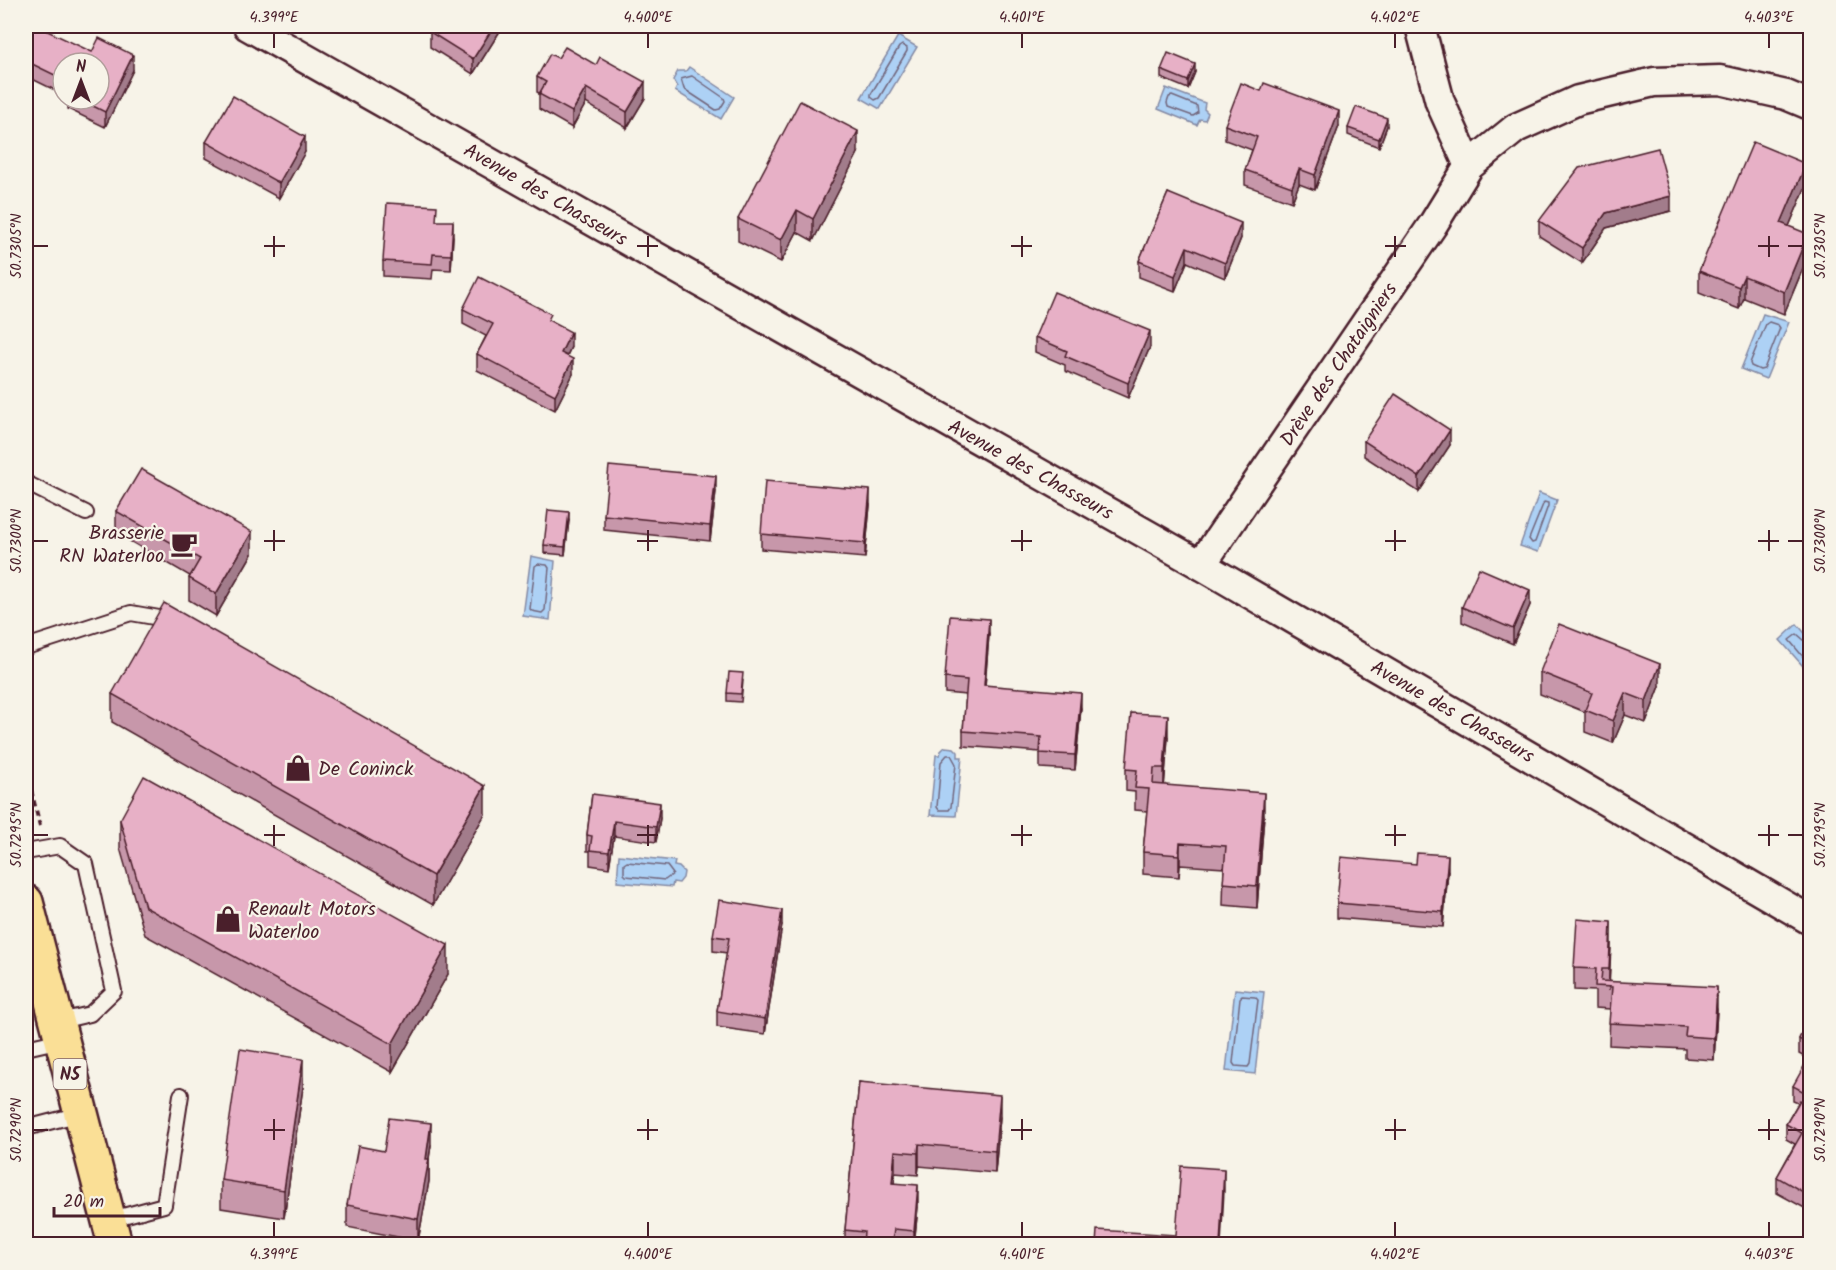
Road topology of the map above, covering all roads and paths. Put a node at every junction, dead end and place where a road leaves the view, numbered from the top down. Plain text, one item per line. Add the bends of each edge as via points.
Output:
1 (248, 26) edge
2 (1419, 26) edge
3 (1810, 105) edge
4 (1469, 166) junction
5 (26, 483) edge
6 (86, 513) dead end
7 (1201, 565) junction
8 (185, 630) edge
9 (26, 647) edge
10 (26, 852) edge
11 (26, 902) edge
12 (1810, 920) edge
13 (59, 1031) junction
14 (26, 1048) edge
15 (181, 1095) dead end
16 (80, 1114) junction
17 (26, 1128) edge
18 (112, 1232) edge

1 - 7 street, Avenue des Chasseurs
2 - 4 street via 1440,102
3 - 4 street, Drève des Chataigniers via 1786,95 1720,80 1654,82 1578,100 1516,128
4 - 7 street, Drève des Chataigniers
5 - 6 lane
7 - 12 street, Avenue des Chasseurs
8 - 9 lane via 165,619 131,613
10 - 13 lane via 60,846 86,864 114,991 90,1014
11 - 13 main road, N5
13 - 14 lane
13 - 16 main road, N5
15 - 18 lane via 164,1205
16 - 17 lane
16 - 18 main road, N5

